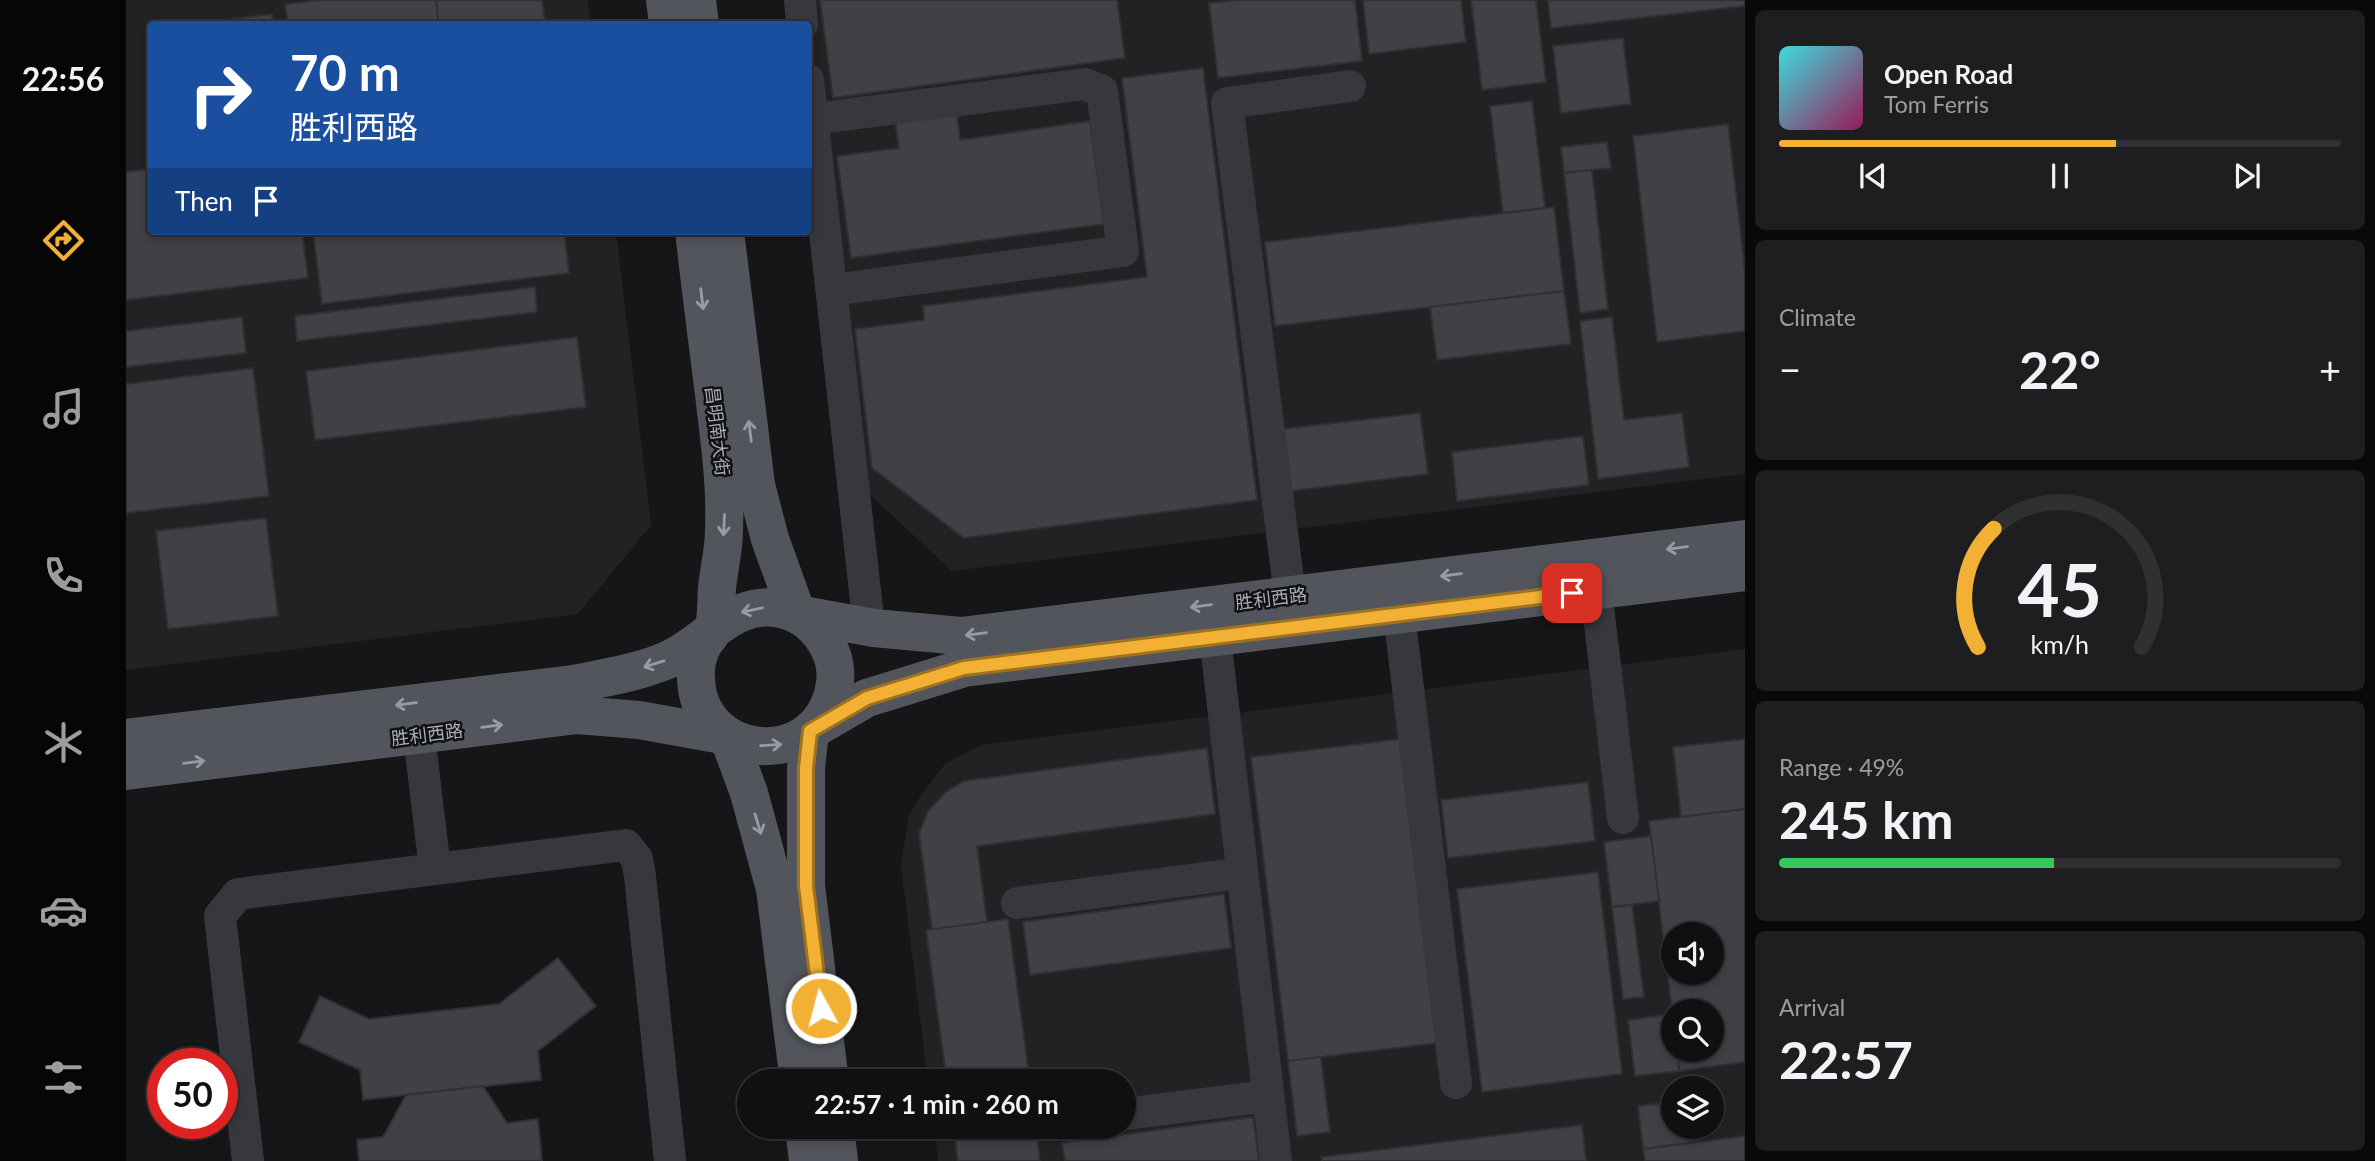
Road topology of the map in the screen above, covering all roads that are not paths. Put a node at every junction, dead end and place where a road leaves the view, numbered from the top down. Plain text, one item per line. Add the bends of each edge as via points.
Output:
1 (666, 0) edge
2 (697, 0) edge
3 (800, 0) edge
4 (668, 21) edge
5 (700, 21) edge
6 (802, 21) edge
7 (1350, 86) dead end
8 (812, 111) edge
9 (813, 119) junction
10 (694, 235) edge
11 (725, 235) edge
12 (832, 290) junction
13 (1745, 539) edge
14 (1745, 572) edge
15 (1596, 590) junction
16 (1290, 595) junction
17 (797, 614) junction
18 (1399, 614) junction
19 (869, 627) junction
20 (713, 631) junction
21 (1215, 637) junction
22 (810, 731) junction
23 (419, 735) junction
24 (728, 736) junction
25 (126, 738) edge
26 (126, 771) edge
27 (1623, 818) dead end
28 (435, 869) junction
29 (1242, 873) junction
30 (1017, 902) dead end
31 (797, 1069) edge
32 (828, 1069) edge
33 (1457, 1083) dead end
34 (1268, 1096) junction
35 (1136, 1112) edge
36 (805, 1139) edge
37 (836, 1139) edge
38 (248, 1161) edge
39 (670, 1161) edge
40 (808, 1161) edge
41 (839, 1161) edge
42 (1276, 1161) edge

1 - 4 main road
2 - 5 main road
3 - 6 lane
7 - 16 lane via 1227,103
8 - 9 lane
9 - 12 lane
9 - 12 lane via 1084,83 1102,91 1123,251
10 -> 20 main road, 昌明南大街 via 726,490
17 -> 11 main road, 昌明南大街 via 756,485
12 - 19 lane
13 -> 16 main road, 胜利西路
14 - 15 main road, 胜利西路
15 - 18 main road, 胜利西路
15 - 27 lane
16 -> 19 main road, 胜利西路 via 961,636
17 - 19 main road, 胜利西路
17 -> 20 main road via 752,608 724,620
17 - 22 main road via 823,637 835,669 830,704
18 - 21 main road, 胜利西路
18 - 33 lane
20 - 24 main road via 698,657 696,687 707,715
20 -> 25 main road, 胜利西路 via 667,660 573,684
21 - 22 main road, 胜利西路 via 964,668 867,698
21 - 29 lane
24 -> 22 main road via 770,747
22 - 32 main road via 805,779 806,886
23 -> 24 main road, 胜利西路 via 577,715 639,720
26 -> 23 main road, 胜利西路
23 - 28 lane
24 -> 31 main road via 775,889
28 - 38 lane via 238,894 220,916
28 - 39 lane via 626,845 637,859 640,876
29 - 30 lane
29 - 34 lane
34 - 35 lane
34 - 42 lane
36 - 40 main road
37 - 41 main road

